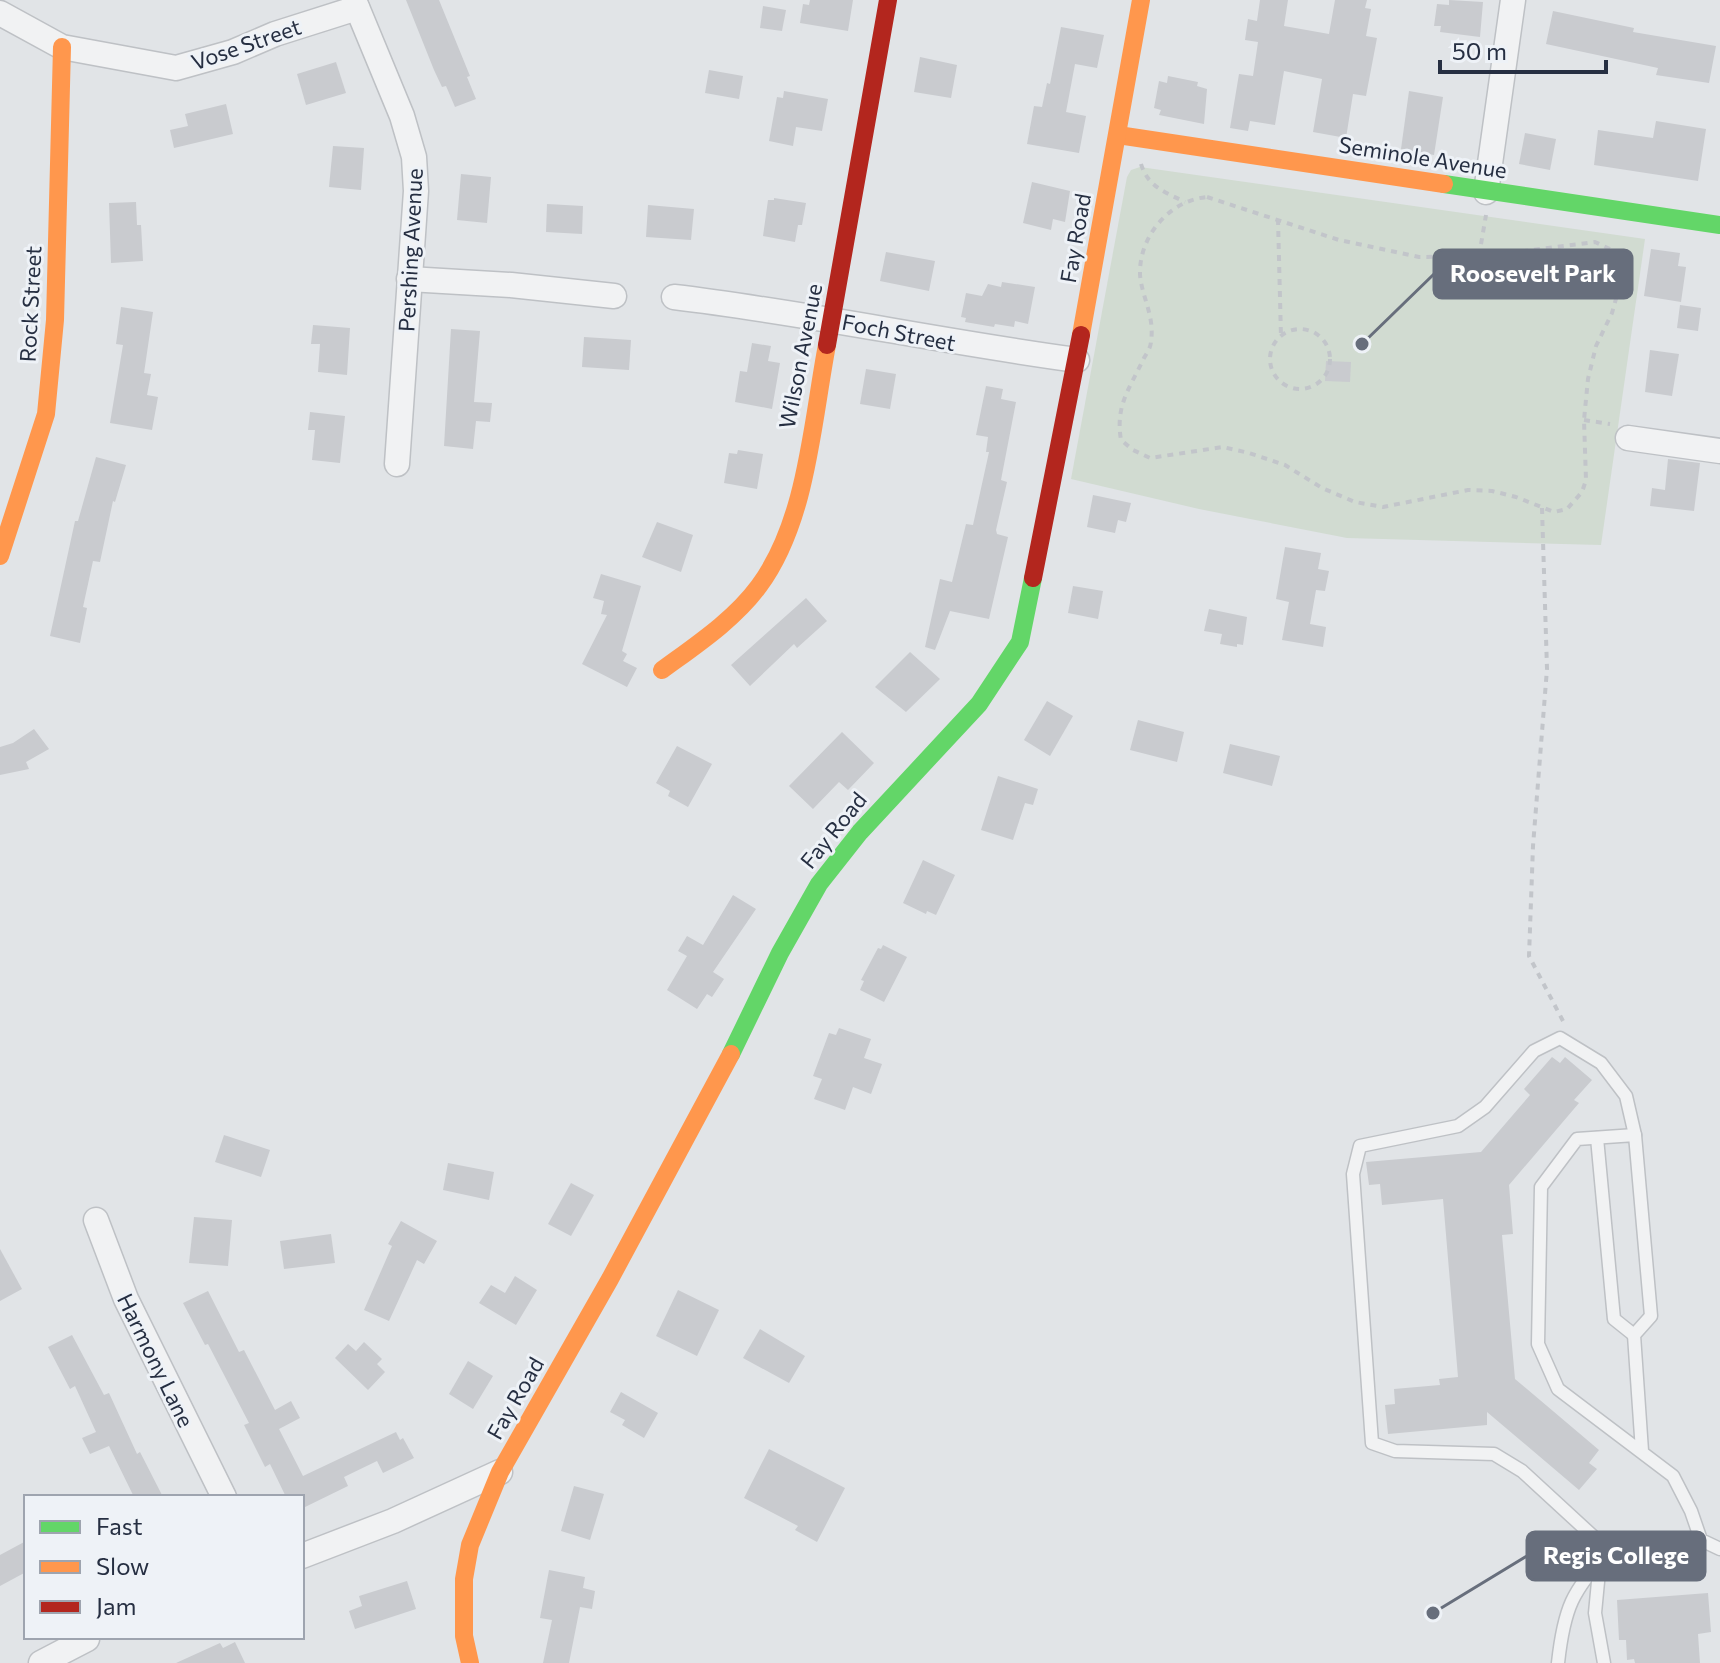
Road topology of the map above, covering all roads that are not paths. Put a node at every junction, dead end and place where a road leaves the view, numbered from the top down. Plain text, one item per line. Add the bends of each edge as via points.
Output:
1 (888, 0) edge
2 (1141, 0) edge
3 (1513, 0) edge
4 (356, 4) edge
5 (0, 13) edge
6 (62, 47) junction
7 (1118, 135) junction
8 (1488, 192) junction
9 (1720, 225) edge
10 (409, 279) junction
11 (614, 296) dead end
12 (674, 297) dead end
13 (832, 320) junction
14 (1077, 360) junction
15 (1628, 438) dead end
16 (1720, 451) edge
17 (397, 464) dead end
18 (0, 556) edge
19 (662, 670) dead end
20 (1635, 1135) junction
21 (1597, 1138) junction
22 (96, 1220) dead end
23 (1634, 1335) junction
24 (1642, 1451) junction
25 (500, 1472) junction
26 (223, 1495) edge
27 (1701, 1540) junction
28 (1720, 1549) edge
29 (304, 1555) edge
30 (1604, 1556) junction
31 (87, 1639) dead end
32 (41, 1663) edge
33 (470, 1663) edge
34 (1558, 1663) edge
35 (1604, 1663) edge

1 - 13 street, Wilson Avenue
2 - 7 street, Fay Road
3 - 8 street
4 - 6 street, Vose Street via 233,52 176,68
4 - 10 street, Pershing Avenue via 414,157
5 - 6 street, Vose Street
6 - 18 street, Rock Street via 55,320 46,414
7 - 8 street, Seminole Avenue
7 - 14 street, Fay Road
8 - 9 street, Seminole Avenue
10 - 11 street
10 - 17 street, Pershing Avenue
12 - 13 street, Foch Street
13 - 14 street, Foch Street
13 - 19 street, Wilson Avenue via 795,508 780,551 741,606
14 - 25 street, Fay Road via 1020,642 979,704 819,884 713,1092
15 - 16 street
20 - 21 lane
20 - 23 lane via 1651,1316
20 - 30 lane via 1626,1096 1601,1063 1560,1038 1534,1051 1485,1107 1458,1126 1360,1146 1353,1174 1372,1443 1395,1451 1494,1454 1522,1471
21 - 23 lane via 1614,1319
21 - 24 lane via 1577,1139 1541,1187 1538,1344 1558,1389
22 - 26 street, Harmony Lane via 126,1299
23 - 24 lane
24 - 27 lane via 1673,1476
25 - 29 street
25 - 33 street, Fay Road via 470,1545 464,1579 464,1636
27 - 28 lane
27 - 30 lane
30 - 34 lane via 1577,1588 1562,1629
30 - 35 lane via 1595,1613
31 - 32 street

